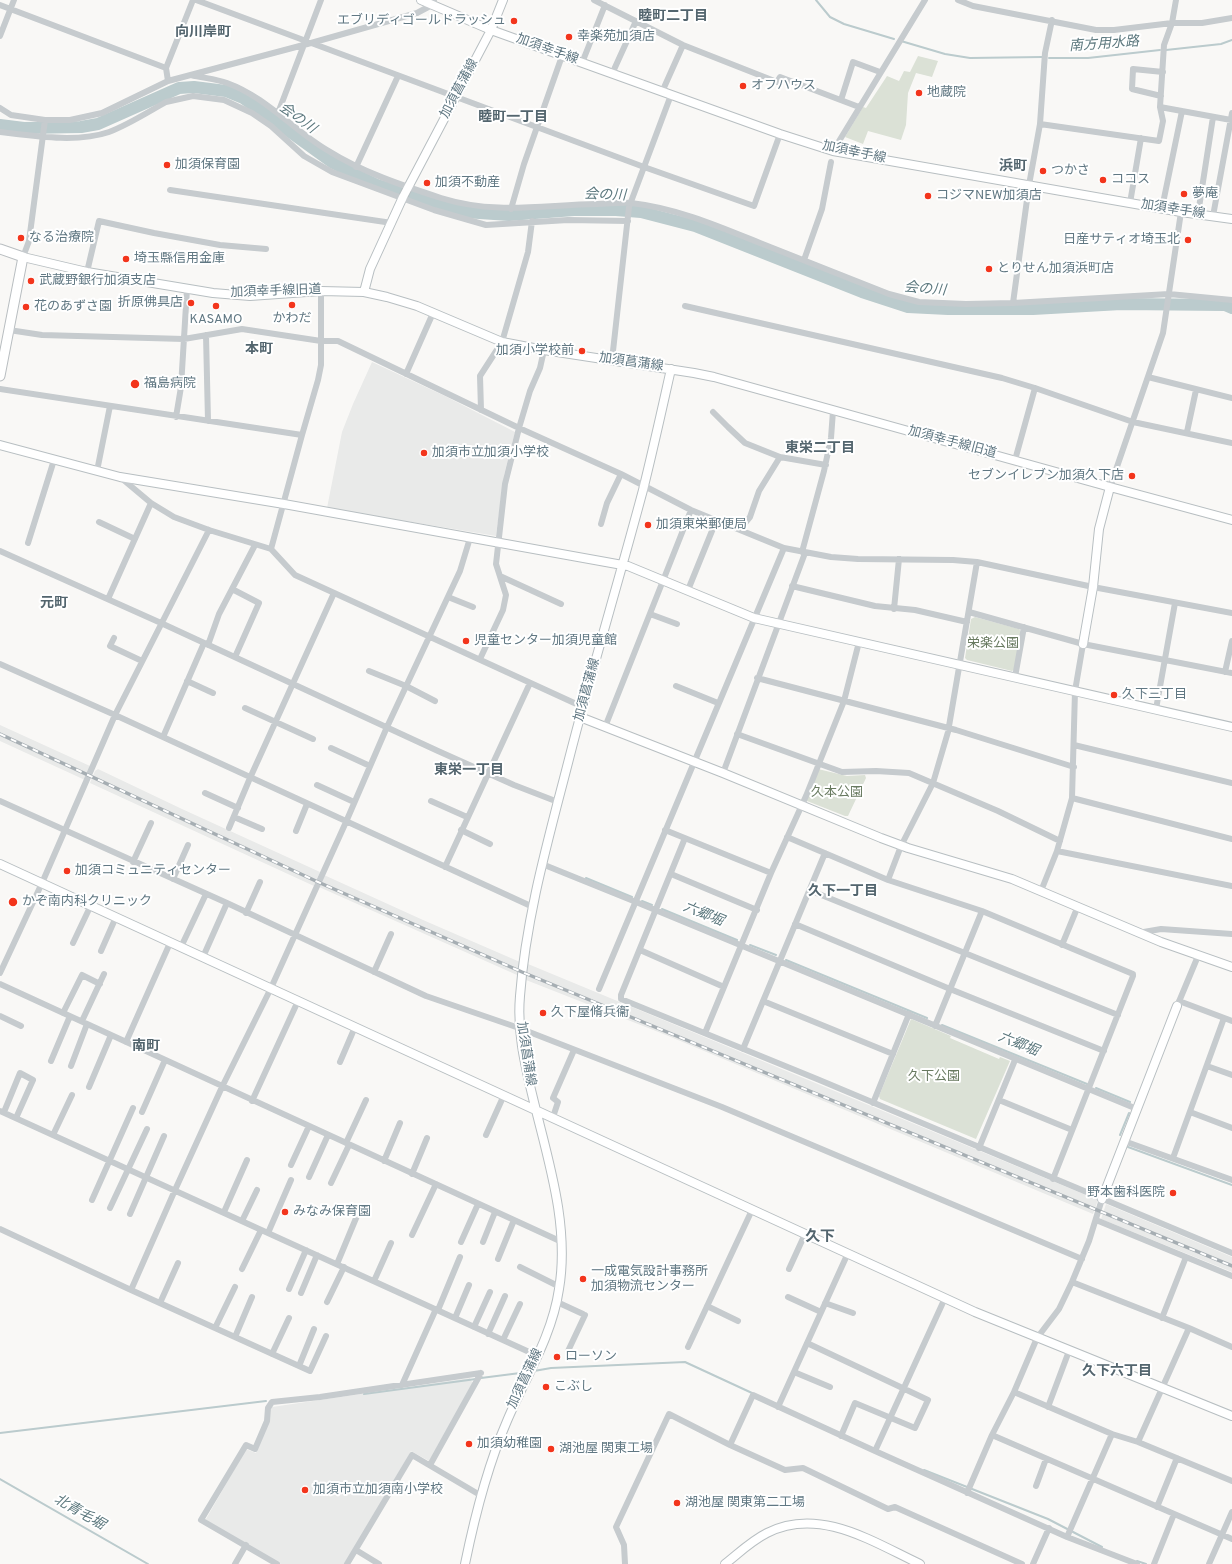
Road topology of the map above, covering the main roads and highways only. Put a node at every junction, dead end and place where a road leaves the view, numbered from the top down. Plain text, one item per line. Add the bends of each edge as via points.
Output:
1 (0, 249) edge
2 (0, 376) edge

1 - 2 main road via 23,257

